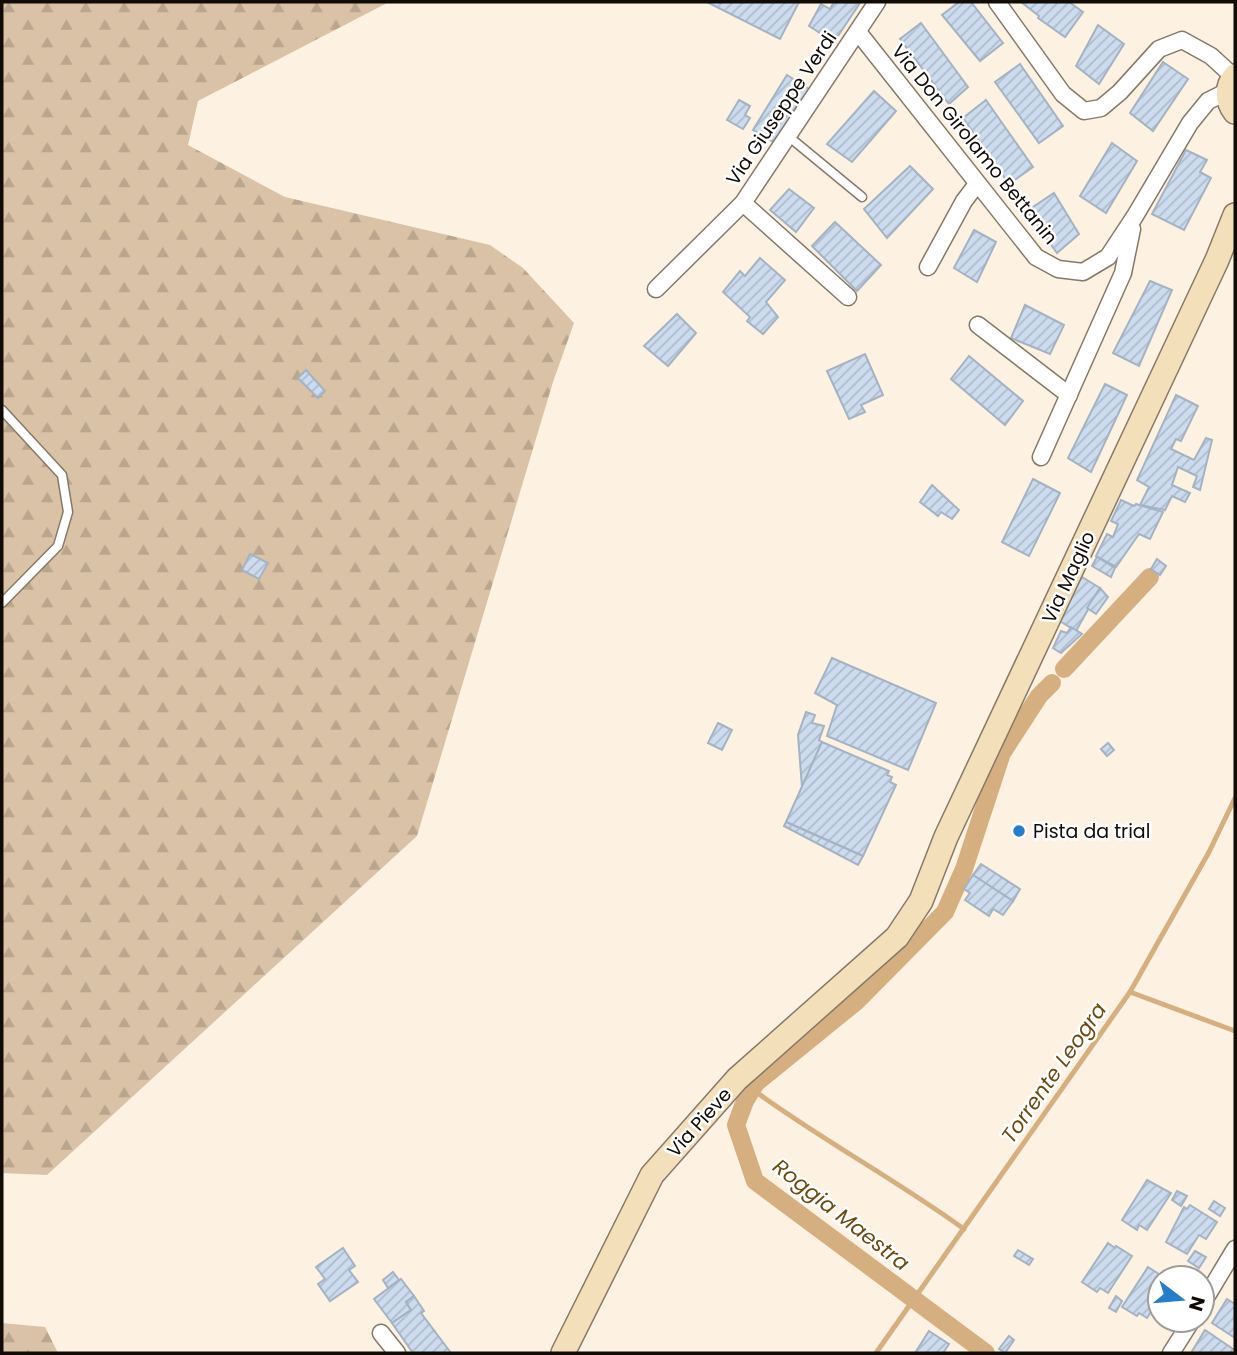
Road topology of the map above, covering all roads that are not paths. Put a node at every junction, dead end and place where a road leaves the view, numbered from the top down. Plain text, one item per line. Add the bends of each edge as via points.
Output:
1 (877, 2) edge
2 (997, 2) edge
3 (858, 32) junction
4 (1233, 89) edge
5 (788, 136) junction
6 (977, 184) junction
7 (862, 197) dead end
8 (743, 203) junction
9 (1235, 215) edge
10 (1135, 216) junction
11 (929, 267) dead end
12 (656, 289) dead end
13 (848, 297) dead end
14 (978, 325) dead end
15 (1069, 395) junction
16 (2, 410) edge
17 (1041, 457) dead end
18 (2, 603) edge
19 (897, 937) joint
20 (1235, 1250) edge
21 (1216, 1281) edge
22 (381, 1332) dead end
23 (1183, 1334) edge
24 (397, 1353) edge
25 (563, 1353) edge
26 (1171, 1353) edge

1 - 3 street, Via Giuseppe Verdi
2 - 4 street via 1063,94 1084,111 1101,108 1159,49 1182,40 1211,56
3 - 5 street, Via Giuseppe Verdi
3 - 6 street, Via Don Girolamo Bettanin
4 - 10 street, Via Don Girolamo Bettanin via 1208,100 1190,123
5 - 7 lane
5 - 8 street, Via Giuseppe Verdi
6 - 10 street, Via Don Girolamo Bettanin via 1036,257 1058,269 1083,272 1108,257
6 - 11 street
8 - 12 street, Via Giuseppe Verdi
8 - 13 street, Via Giuseppe Verdi
9 - 19 street, Via Maglio via 946,836 921,901
10 - 15 street via 1123,273
14 - 15 street
15 - 17 street
16 - 18 lane via 62,475 68,512 58,546
19 - 25 street, Via Pieve via 737,1079 652,1175
20 - 21 street
22 - 24 street
23 - 26 street

